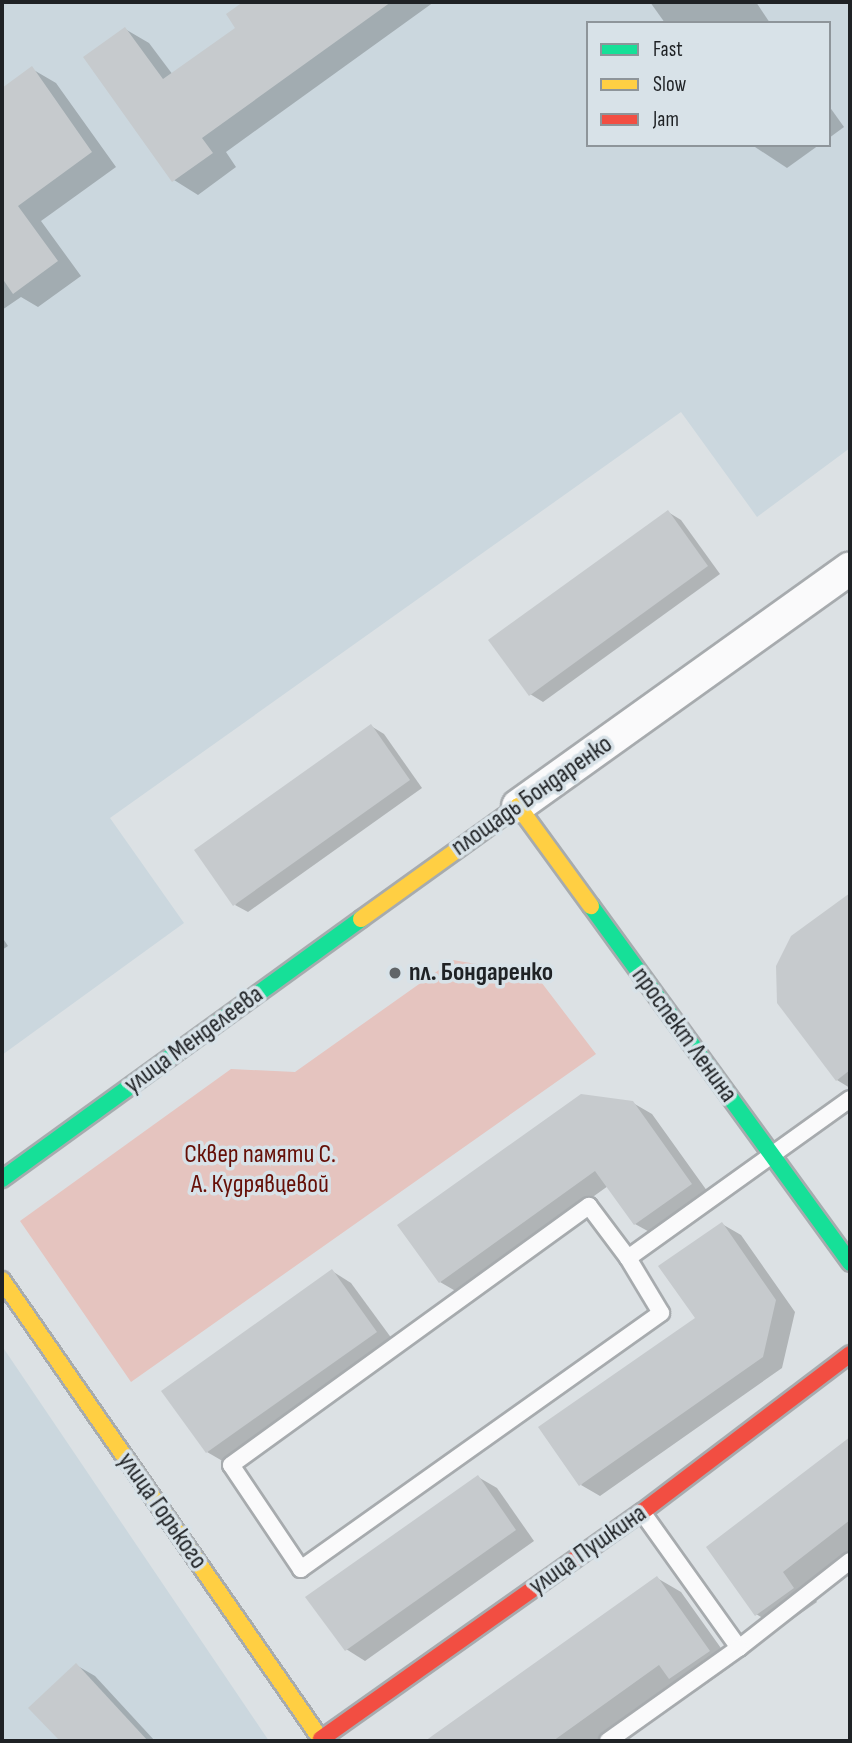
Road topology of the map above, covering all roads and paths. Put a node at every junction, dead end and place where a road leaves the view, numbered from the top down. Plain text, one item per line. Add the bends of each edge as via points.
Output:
1 (850, 568) edge
2 (518, 806) junction
3 (387, 900) joint
4 (850, 1099) edge
5 (772, 1156) junction
6 (2, 1179) edge
7 (628, 1258) junction
8 (850, 1263) edge
9 (2, 1280) edge
10 (850, 1354) edge
11 (642, 1512) junction
12 (850, 1561) edge
13 (739, 1648) junction
14 (322, 1740) edge
15 (608, 1741) edge

1 - 2 street, площадь Бондаренко
2 - 3 main road, площадь Бондаренко
2 - 5 main road, проспект Ленина
3 - 6 main road, улица Менделеева
4 - 5 lane
5 - 7 lane
5 - 8 main road, проспект Ленина
7 - 7 lane via 589,1206 231,1465 301,1569 661,1312
9 - 14 main road, улица Горького
10 - 11 main road, улица Пушкина
11 - 13 lane
11 - 14 main road, улица Пушкина
12 - 13 lane
13 - 15 lane

